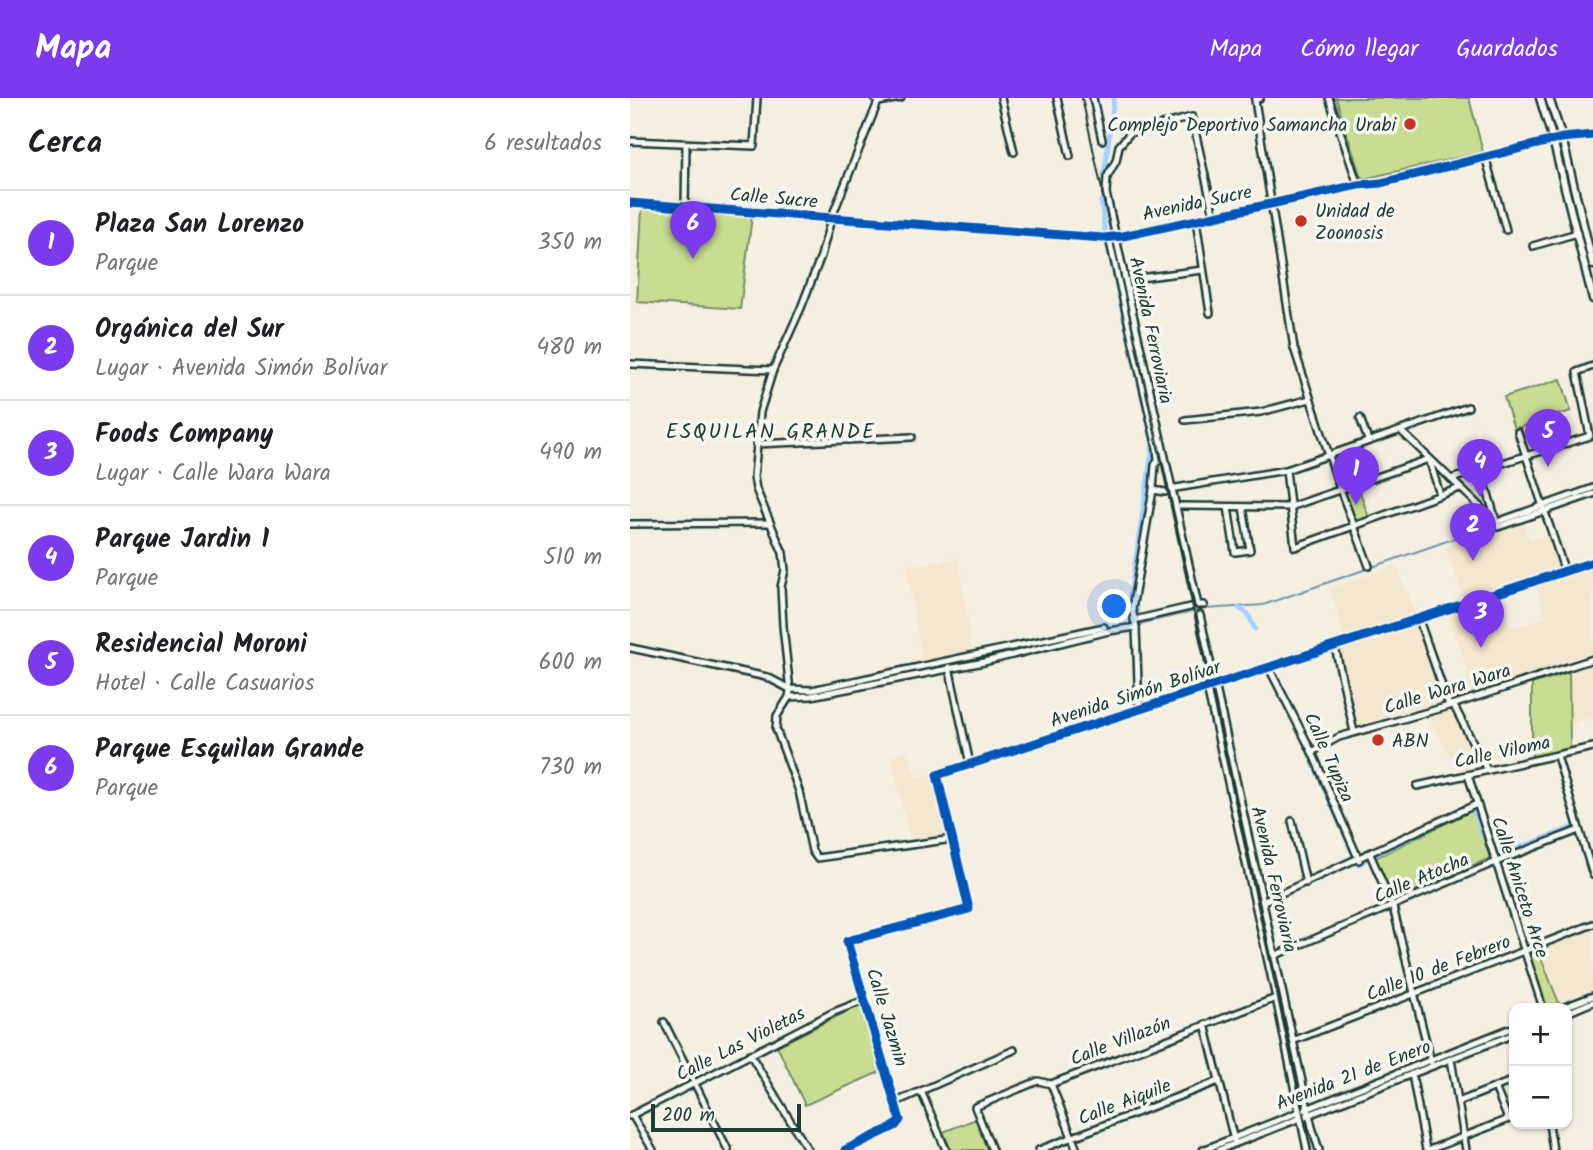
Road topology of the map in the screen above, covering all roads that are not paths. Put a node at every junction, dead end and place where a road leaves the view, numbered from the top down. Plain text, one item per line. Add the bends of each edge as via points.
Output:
1 (757, 98) edge
2 (901, 98) edge
3 (1001, 98) edge
4 (1057, 98) edge
5 (1093, 98) edge
6 (1260, 98) edge
7 (1329, 98) edge
8 (1540, 98) edge
9 (1549, 98) edge
10 (876, 100) edge
11 (1593, 135) edge
12 (1562, 138) junction
13 (1102, 140) dead end
14 (1553, 140) junction
15 (630, 141) edge
16 (686, 144) junction
17 (1014, 152) dead end
18 (1070, 156) dead end
19 (1485, 156) junction
20 (1358, 186) junction
21 (630, 203) edge
22 (1271, 205) junction
23 (685, 207) junction
24 (1214, 216) junction
25 (831, 219) junction
26 (1196, 220) junction
27 (1506, 230) dead end
28 (1577, 233) junction
29 (1117, 237) junction
30 (1109, 238) junction
31 (1534, 246) dead end
32 (1591, 254) edge
33 (1593, 265) edge
34 (1203, 270) junction
35 (1590, 275) edge
36 (1131, 279) dead end
37 (1593, 299) edge
38 (1210, 313) dead end
39 (630, 364) edge
40 (1593, 366) edge
41 (773, 370) junction
42 (1310, 399) junction
43 (1468, 407) dead end
44 (1360, 418) dead end
45 (1185, 420) dead end
46 (1401, 431) junction
47 (1518, 432) dead end
48 (912, 437) dead end
49 (1368, 440) junction
50 (756, 444) junction
51 (1329, 454) junction
52 (1526, 456) junction
53 (1429, 458) junction
54 (1286, 470) junction
55 (1480, 470) junction
56 (1451, 479) junction
57 (1176, 488) dead end
58 (1460, 488) junction
59 (1593, 488) edge
60 (1340, 489) junction
61 (1153, 490) junction
62 (1165, 492) dead end
63 (1593, 494) edge
64 (1440, 495) junction
65 (1181, 506) dead end
66 (1227, 507) junction
67 (1243, 507) junction
68 (1290, 507) junction
69 (1543, 508) junction
70 (769, 523) junction
71 (630, 524) edge
72 (1497, 524) junction
73 (1354, 526) junction
74 (1593, 562) edge
75 (1369, 566) dead end
76 (1565, 572) junction
77 (1204, 605) dead end
78 (1190, 607) dead end
79 (1200, 615) dead end
80 (1134, 620) junction
81 (1419, 620) junction
82 (1104, 627) dead end
83 (1136, 627) junction
84 (1335, 647) junction
85 (631, 648) edge
86 (1593, 659) edge
87 (949, 667) junction
88 (1269, 668) junction
89 (1216, 686) junction
90 (1207, 688) junction
91 (789, 693) junction
92 (1451, 705) junction
93 (1139, 710) junction
94 (1353, 732) junction
95 (1593, 747) edge
96 (1312, 752) junction
97 (1556, 756) junction
98 (970, 764) junction
99 (1487, 770) junction
100 (1468, 775) junction
101 (1417, 786) dead end
102 (1477, 804) junction
103 (1292, 821) dead end
104 (1579, 830) junction
105 (953, 839) junction
106 (1370, 854) junction
107 (1359, 860) junction
108 (1496, 862) junction
109 (1592, 868) edge
110 (1593, 875) edge
111 (1306, 883) junction
112 (1264, 901) junction
113 (1393, 907) junction
114 (1593, 924) edge
115 (847, 941) joint
116 (1525, 950) junction
117 (1276, 955) junction
118 (1414, 993) junction
119 (1593, 996) edge
120 (1276, 998) junction
121 (865, 1000) junction
122 (1593, 1002) edge
123 (1542, 1003) edge
124 (1572, 1004) edge
125 (1572, 1011) edge
126 (664, 1022) dead end
127 (1205, 1024) junction
128 (1509, 1029) edge
129 (1509, 1036) edge
130 (1295, 1040) junction
131 (1014, 1050) dead end
132 (751, 1054) junction
133 (1451, 1059) junction
134 (1431, 1063) junction
135 (1412, 1074) junction
136 (1219, 1081) junction
137 (1509, 1082) edge
138 (695, 1083) junction
139 (1051, 1084) junction
140 (1495, 1087) junction
141 (921, 1091) junction
142 (896, 1102) junction
143 (1458, 1102) junction
144 (1309, 1111) junction
145 (1301, 1114) junction
146 (1509, 1114) edge
147 (631, 1115) edge
148 (1509, 1119) edge
149 (1550, 1129) edge
150 (1463, 1135) junction
151 (1072, 1138) junction
152 (1234, 1141) junction
153 (1221, 1148) edge
154 (653, 1150) edge
155 (728, 1150) edge
156 (808, 1150) edge
157 (845, 1150) edge
158 (946, 1150) edge
159 (992, 1150) edge
160 (1039, 1150) edge
161 (1077, 1150) edge
162 (1203, 1150) edge
163 (1307, 1150) edge
164 (1319, 1150) edge
165 (1427, 1150) edge
166 (1466, 1150) edge
167 (1553, 1150) edge

1 - 16 street via 754,146
2 - 10 street
3 - 17 street
4 - 18 street
5 - 13 street
6 - 22 street via 1255,100
7 - 20 street
8 - 14 main road
9 - 12 main road
10 - 25 street
11 - 12 street
12 - 14 street, Avenida Sucre
12 - 32 main road
14 - 19 street, Avenida Sucre
14 - 28 main road
15 - 16 street
16 - 23 street
19 - 20 street, Avenida Sucre
19 - 27 street
20 - 22 street, Avenida Sucre
21 - 23 street, Calle Sucre
22 - 24 street, Avenida Sucre
22 - 42 street via 1294,348
23 - 25 street, Calle Sucre
24 - 26 street, Avenida Sucre
24 - 29 street, Avenida Ferroviaria via 1192,117 1130,132 1119,146 1106,193
25 - 30 street, Avenida Sucre
25 - 41 street via 821,256
26 - 29 street, Avenida Sucre
26 - 34 street
28 - 31 street
28 - 35 main road
29 - 30 street, Avenida Sucre
29 - 77 street, Avenida Ferroviaria via 1198,605
30 - 61 street, Avenida Ferroviaria via 1157,448
32 - 33 main road
34 - 36 street
34 - 38 street
35 - 37 main road
39 - 41 street
40 - 52 street via 1577,372 1590,436
41 - 50 street
42 - 45 street via 1261,412
42 - 51 street
43 - 46 street
44 - 49 street
46 - 49 street
46 - 53 street
47 - 52 street
48 - 50 street
49 - 51 street
50 - 70 street via 756,489
51 - 54 street
51 - 60 street
52 - 55 street
52 - 69 street
53 - 56 street
53 - 60 street
53 - 64 street
54 - 57 street
54 - 68 street
55 - 56 street
55 - 72 street
56 - 58 street
58 - 64 street
58 - 72 street
59 - 69 street
60 - 68 street
60 - 73 street
61 - 62 street
61 - 80 street, Avenida Ferroviaria via 1132,609
63 - 69 street
64 - 73 street
65 - 66 street
66 - 67 street
66 - 67 street via 1235,552 1250,550
67 - 68 street
68 - 73 street via 1294,547
69 - 72 street
69 - 76 street
70 - 71 street
70 - 91 street via 785,570 781,587
73 - 75 street
74 - 76 street, Avenida Simón Bolívar
76 - 81 street, Avenida Simón Bolívar
78 - 80 street
79 - 89 street, Avenida Ferroviaria
80 - 83 street, Avenida Ferroviaria
81 - 84 street, Avenida Simón Bolívar
81 - 92 street
82 - 91 street
83 - 87 street
83 - 93 street, Avenida Ferroviaria
84 - 88 street, Avenida Simón Bolívar
84 - 94 street
85 - 91 street via 766,677
86 - 92 street, Calle Wara Wara
87 - 91 street via 811,696
87 - 98 street
88 - 89 street, Avenida Simón Bolívar
88 - 96 street, Calle Tupiza
89 - 90 street, Avenida Simón Bolívar
89 - 112 street, Avenida Ferroviaria
90 - 93 street, Avenida Simón Bolívar
90 - 120 street, Avenida Ferroviaria
91 - 105 street via 776,716 776,729 817,858
92 - 94 street, Calle Wara Wara
92 - 99 street
93 - 98 street, Avenida Simón Bolívar
94 - 96 street, Calle Wara Wara
95 - 97 street, Calle Viloma
96 - 107 street, Calle Tupiza
97 - 99 street, Calle Viloma
97 - 104 street
98 - 105 street, Avenida Simón Bolívar via 937,775
99 - 100 street, Calle Viloma
100 - 101 street, Calle Viloma
100 - 102 street, Calle Aniceto Arce
102 - 106 street
102 - 108 street, Calle Aniceto Arce
103 - 111 street
104 - 108 street, Calle Atocha
104 - 109 street
105 - 115 street, Avenida Simón Bolívar via 969,909
106 - 107 street
106 - 113 street
107 - 111 street
108 - 113 street, Calle Atocha
108 - 116 street, Calle Aniceto Arce
109 - 110 street
111 - 112 street
112 - 117 street, Avenida Ferroviaria
113 - 117 street, Calle Atocha
113 - 118 street
114 - 116 street, Calle 10 de Febrero
115 - 121 street, Calle Jazmin
116 - 118 street, Calle 10 de Febrero
116 - 123 street, Calle Aniceto Arce
117 - 130 street, Avenida Ferroviaria
118 - 130 street, Calle 10 de Febrero
118 - 134 street
119 - 124 street
120 - 127 street, Calle Villazón
120 - 145 street, Avenida Ferroviaria
121 - 132 street, Calle Las Violetas
121 - 142 street, Calle Jazmin
122 - 125 street
126 - 138 street
127 - 136 street
127 - 139 street, Calle Villazón
128 - 134 street, Avenida 21 de Enero
129 - 133 street, Avenida 21 de Enero
130 - 144 street, Avenida Ferroviaria
131 - 141 street
132 - 138 street, Calle Las Violetas
132 - 156 street
133 - 134 street, Avenida 21 de Enero
133 - 143 street
134 - 135 street, Avenida 21 de Enero
134 - 144 street, Avenida 21 de Enero
135 - 144 street, Avenida 21 de Enero
135 - 165 street
136 - 151 street, Calle Aiquile
136 - 152 street
137 - 140 street
138 - 147 street, Calle Las Violetas
138 - 155 street
139 - 151 street
139 - 159 street, Calle Villazón via 1038,1081 975,1107
140 - 143 street
140 - 146 street
141 - 142 street
141 - 158 street
142 - 157 street via 900,1121 895,1126
143 - 150 street
144 - 145 street, Avenida 21 de Enero
144 - 164 street, Avenida Ferroviaria
145 - 152 street, Avenida 21 de Enero
145 - 163 street, Avenida Ferroviaria
147 - 154 street
148 - 150 street
149 - 167 street
150 - 165 street
150 - 166 street
151 - 160 street, Calle Aiquile
151 - 161 street
152 - 153 street, Avenida 21 de Enero
153 - 162 street, Avenida 21 de Enero

